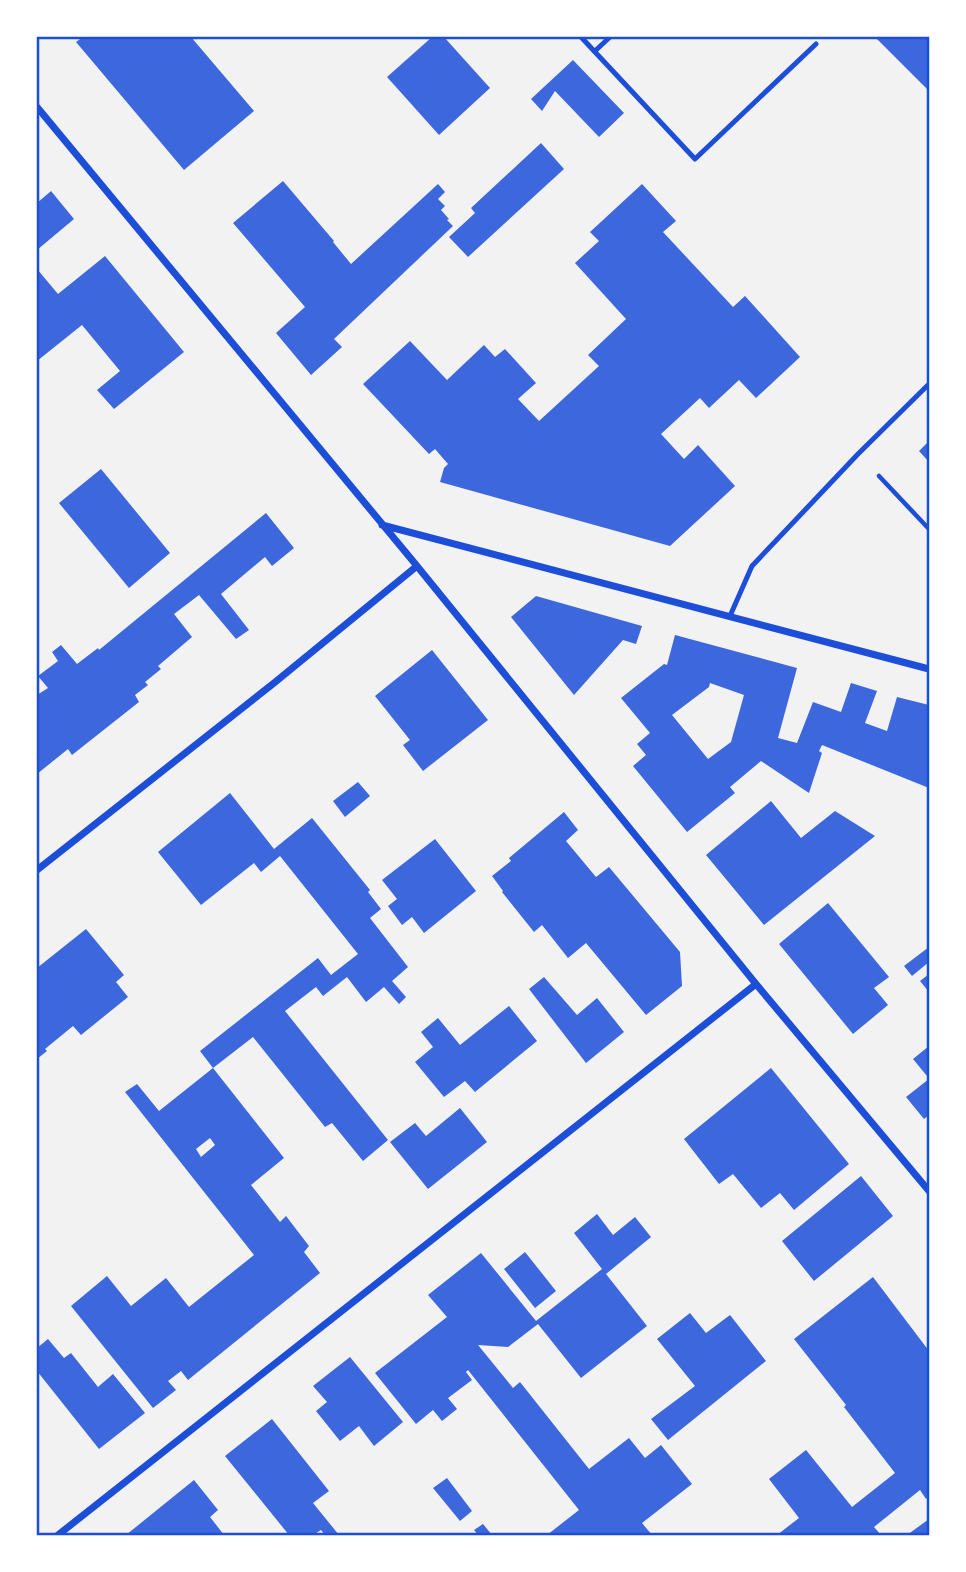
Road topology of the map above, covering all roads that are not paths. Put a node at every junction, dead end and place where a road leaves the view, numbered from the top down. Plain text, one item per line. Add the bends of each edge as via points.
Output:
1 (581, 37) edge
2 (610, 37) edge
3 (816, 44) dead end
4 (594, 51) junction
5 (37, 107) edge
6 (929, 384) edge
7 (382, 524) junction
8 (417, 566) junction
9 (730, 616) junction
10 (929, 668) edge
11 (37, 870) edge
12 (756, 984) junction
13 (929, 1191) edge
14 (58, 1535) edge

1 - 4 lane
2 - 4 lane
3 - 4 lane via 695,159
5 - 7 street
6 - 9 lane via 752,566
7 - 8 street
7 - 9 street
8 - 11 street
8 - 12 street
9 - 10 street
12 - 13 street
12 - 14 street

